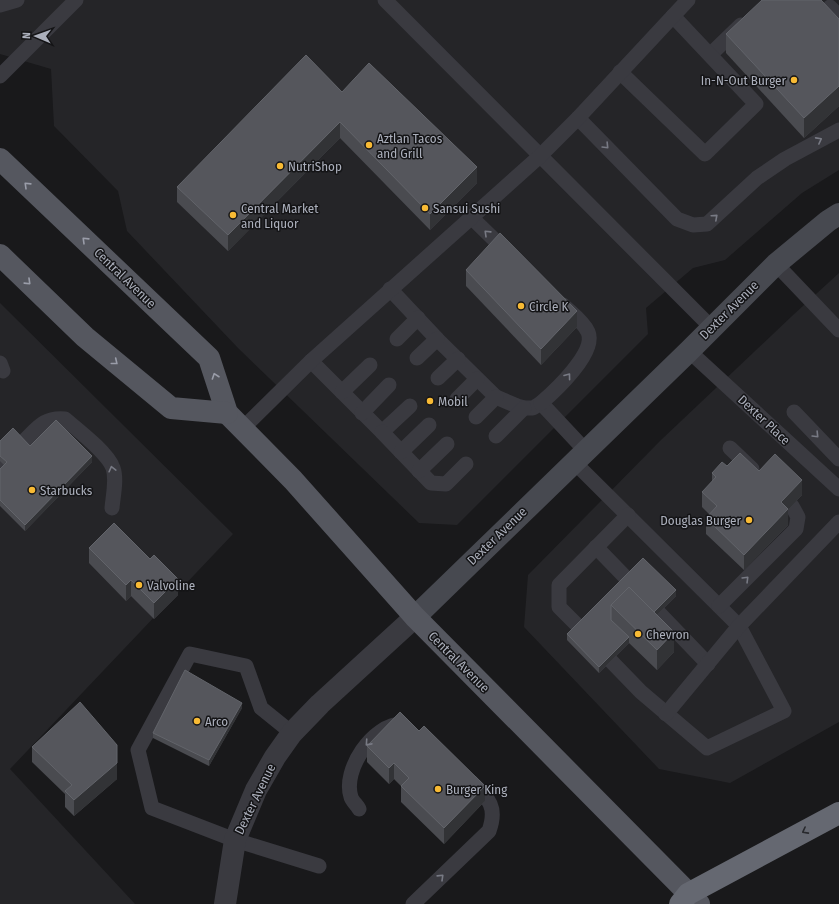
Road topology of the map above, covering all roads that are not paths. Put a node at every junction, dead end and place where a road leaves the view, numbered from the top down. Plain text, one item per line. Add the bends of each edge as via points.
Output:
1 (16, 0) edge
2 (76, 0) edge
3 (385, 0) edge
4 (688, 0) edge
5 (0, 5) edge
6 (673, 16) junction
7 (743, 23) edge
8 (710, 54) junction
9 (620, 72) junction
10 (0, 76) edge
11 (578, 118) junction
12 (839, 130) edge
13 (540, 156) junction
14 (0, 159) edge
15 (839, 214) edge
16 (471, 217) junction
17 (0, 255) edge
18 (518, 262) edge
19 (776, 264) junction
20 (390, 289) junction
21 (554, 297) edge
22 (418, 318) junction
23 (712, 328) junction
24 (839, 330) edge
25 (397, 339) dead end
26 (438, 339) junction
27 (689, 351) junction
28 (417, 358) dead end
29 (458, 359) junction
30 (311, 361) junction
31 (370, 365) dead end
32 (438, 378) dead end
33 (477, 379) junction
34 (390, 385) dead end
35 (342, 392) junction
36 (496, 396) junction
37 (457, 399) dead end
38 (541, 403) junction
39 (410, 406) dead end
40 (524, 408) junction
41 (227, 412) junction
42 (794, 412) dead end
43 (362, 413) junction
44 (476, 417) dead end
45 (429, 425) dead end
46 (243, 428) junction
47 (382, 432) junction
48 (496, 436) dead end
49 (22, 443) edge
50 (447, 444) dead end
51 (730, 448) dead end
52 (401, 452) junction
53 (580, 456) junction
54 (839, 459) edge
55 (466, 464) dead end
56 (419, 471) junction
57 (765, 480) edge
58 (839, 489) edge
59 (792, 506) edge
60 (112, 508) dead end
61 (628, 515) junction
62 (839, 522) edge
63 (596, 547) junction
64 (627, 579) edge
65 (719, 606) junction
66 (659, 613) edge
67 (415, 617) junction
68 (739, 626) junction
69 (579, 628) edge
70 (611, 661) edge
71 (708, 664) junction
72 (666, 714) junction
73 (415, 728) edge
74 (292, 733) junction
75 (460, 772) edge
76 (360, 809) dead end
77 (839, 813) edge
78 (235, 840) junction
79 (319, 866) dead end
80 (689, 901) edge
81 (225, 904) edge
82 (413, 904) edge

1 - 5 lane
2 - 10 lane
3 - 13 lane
4 - 6 lane
6 - 8 lane
6 - 9 lane
7 - 8 lane
8 - 9 lane via 756,104 704,154
9 - 11 lane
11 -> 12 lane via 677,219 693,225 707,224 757,178 785,159
11 - 13 lane
13 - 16 lane
13 - 23 lane
41 -> 14 main road, Central Avenue via 209,358
15 - 19 street, Dexter Avenue
18 -> 16 lane
16 - 20 lane
17 -> 41 main road via 85,337 171,408
19 - 23 street, Dexter Avenue
19 - 24 lane
20 - 22 lane
20 - 30 lane
38 -> 21 lane via 561,386 587,352 589,342 589,333 582,323
22 - 25 lane
22 - 26 lane
23 - 27 street, Dexter Avenue
26 - 28 lane
26 - 29 lane
27 - 53 street, Dexter Avenue
27 - 58 lane, Dexter Place
29 - 32 lane
29 - 33 lane
30 - 35 lane
30 - 46 lane
31 - 35 lane
33 - 36 lane
33 - 37 lane
34 - 43 lane
35 - 43 lane
36 - 40 lane
36 - 44 lane
38 - 40 lane via 533,408
38 - 53 lane
39 - 47 lane
40 - 48 lane
41 - 46 main road, Central Avenue
42 -> 54 lane
43 - 47 lane
45 - 52 lane
46 - 67 main road, Central Avenue
47 - 52 lane
60 -> 49 lane via 114,482 110,462 65,419 45,421
50 - 56 lane
51 - 57 lane
52 - 56 lane
53 - 61 lane
53 - 67 street, Dexter Avenue
55 - 56 lane via 446,484 431,483
65 -> 59 lane via 796,529 798,517
61 - 63 lane
61 - 65 lane
62 - 68 lane
63 - 64 lane
63 - 69 lane via 559,585 559,607
65 - 68 lane
66 - 71 lane
67 - 74 street, Dexter Avenue
67 - 80 main road, Central Avenue
68 - 71 lane
68 - 72 lane via 784,712 707,748
70 - 72 lane
71 - 72 lane
73 -> 76 lane via 406,724 395,724 384,729 355,761 349,781 351,797
74 - 78 street, Dexter Avenue via 256,790
74 - 78 lane via 261,708 246,666 190,654 138,750 152,808
82 -> 75 lane via 489,831 493,821 488,799
77 -> 80 highway
78 - 79 lane
78 - 81 street, Dexter Avenue

